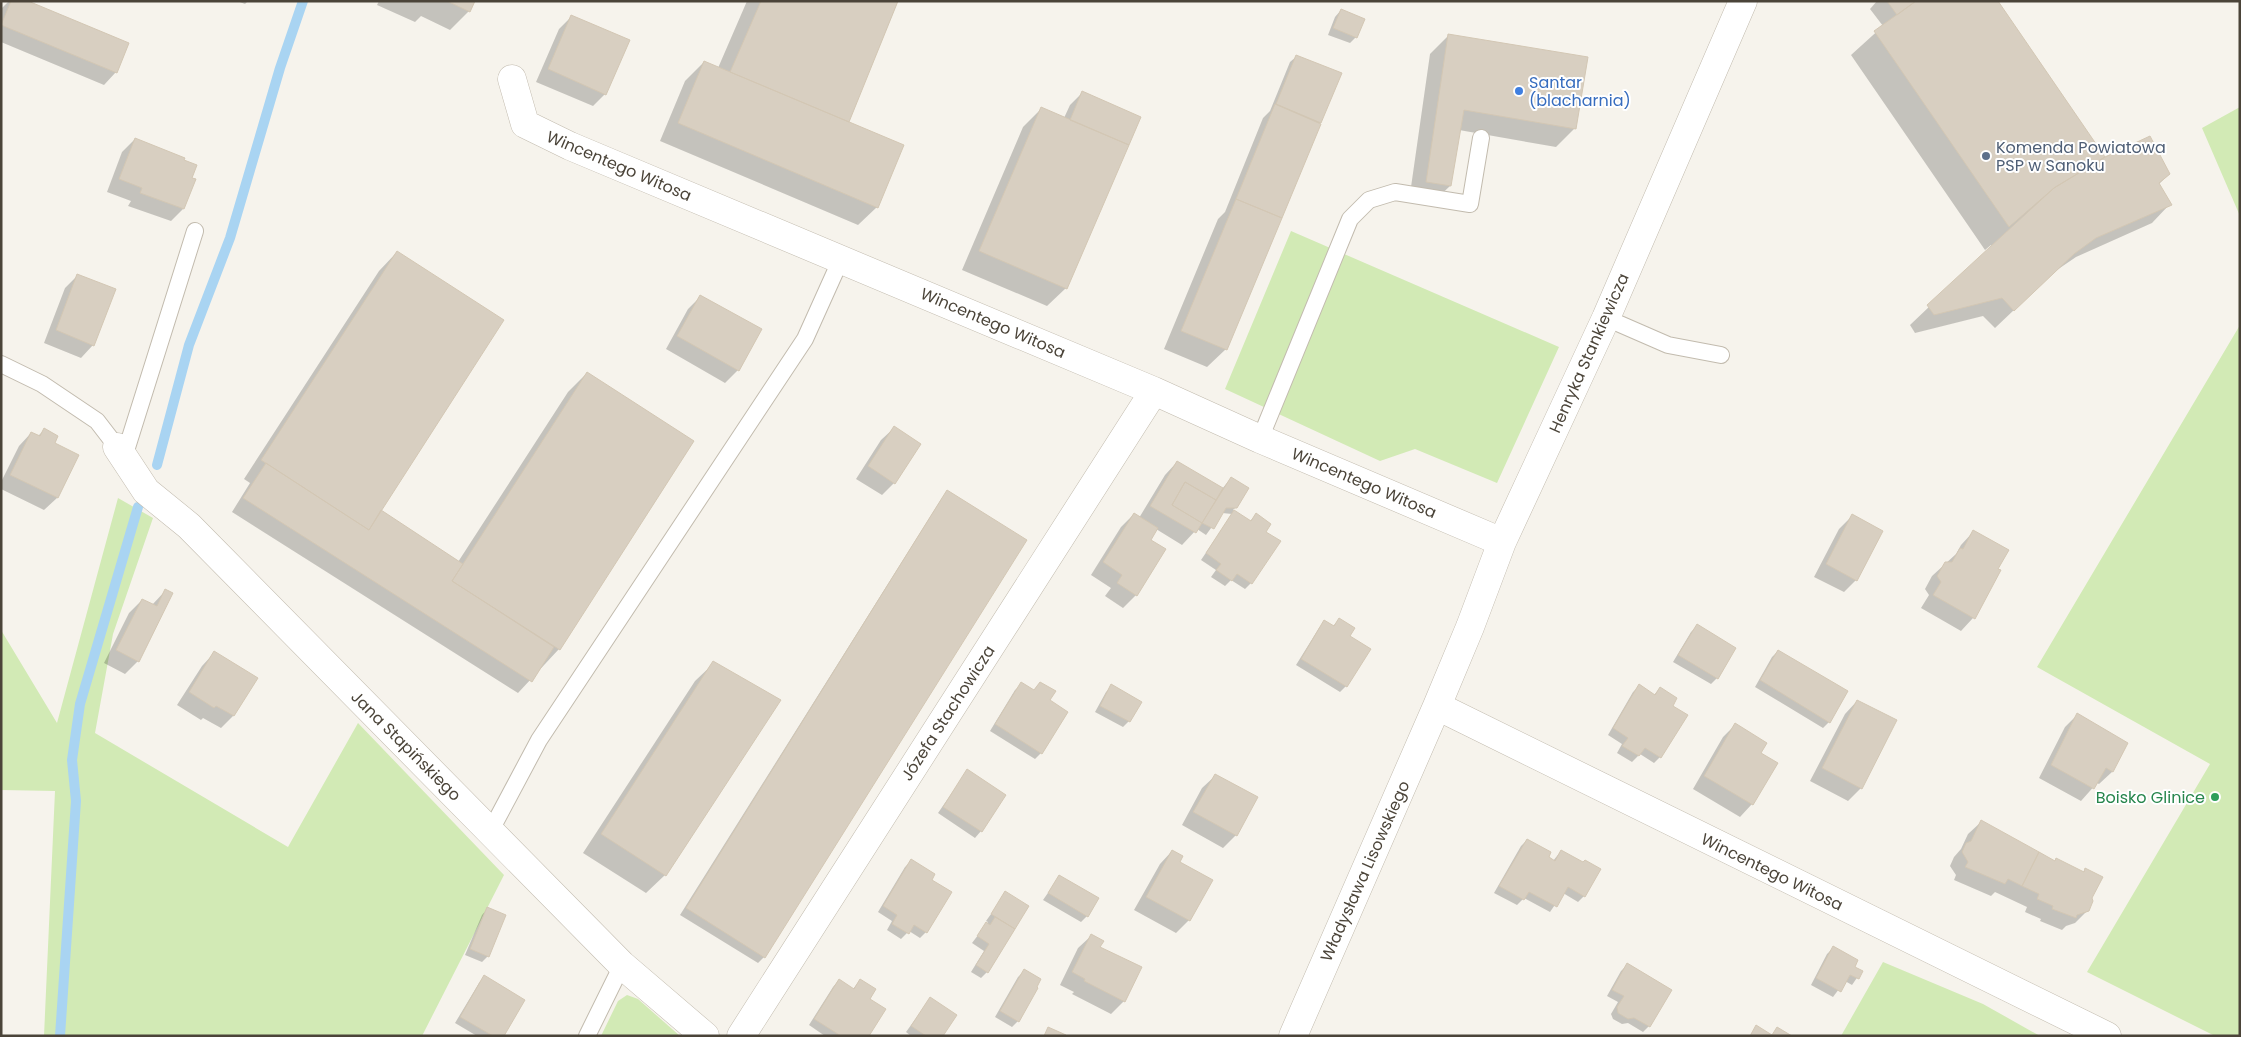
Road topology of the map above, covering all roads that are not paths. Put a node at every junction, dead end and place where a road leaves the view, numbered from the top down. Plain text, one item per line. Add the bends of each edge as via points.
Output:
1 (1743, 1) edge
2 (512, 79) dead end
3 (1481, 138) dead end
4 (195, 232) dead end
5 (841, 260) junction
6 (1606, 318) junction
7 (1721, 355) dead end
8 (1, 364) edge
9 (1154, 391) junction
10 (1260, 439) junction
11 (121, 452) junction
12 (1502, 542) junction
13 (1437, 706) junction
14 (490, 832) junction
15 (622, 965) junction
16 (2067, 1027) edge
17 (587, 1036) edge
18 (705, 1036) edge
19 (741, 1036) edge
20 (1293, 1036) edge
21 (2107, 1036) edge

1 - 6 street, Henryka Stankiewicza
2 - 5 street, Wincentego Witosa via 525,124
3 - 10 lane via 1470,204 1395,192 1369,200 1350,219
4 - 11 lane
5 - 9 street, Wincentego Witosa
5 - 14 lane via 805,339 539,740
6 - 7 lane via 1668,345
6 - 12 street, Henryka Stankiewicza
8 - 11 lane via 42,384 97,422
9 - 10 street, Wincentego Witosa
9 - 19 street, Józefa Stachowicza
10 - 12 street, Wincentego Witosa
11 - 14 street, Jana Stapińskiego via 146,490 189,526
12 - 13 street, Henryka Stankiewicza
13 - 16 street, Wincentego Witosa
13 - 20 street, Władysława Lisowskiego
14 - 15 street, Jana Stapińskiego
15 - 17 lane
15 - 18 street, Jana Stapińskiego
16 - 21 street, Wincentego Witosa

